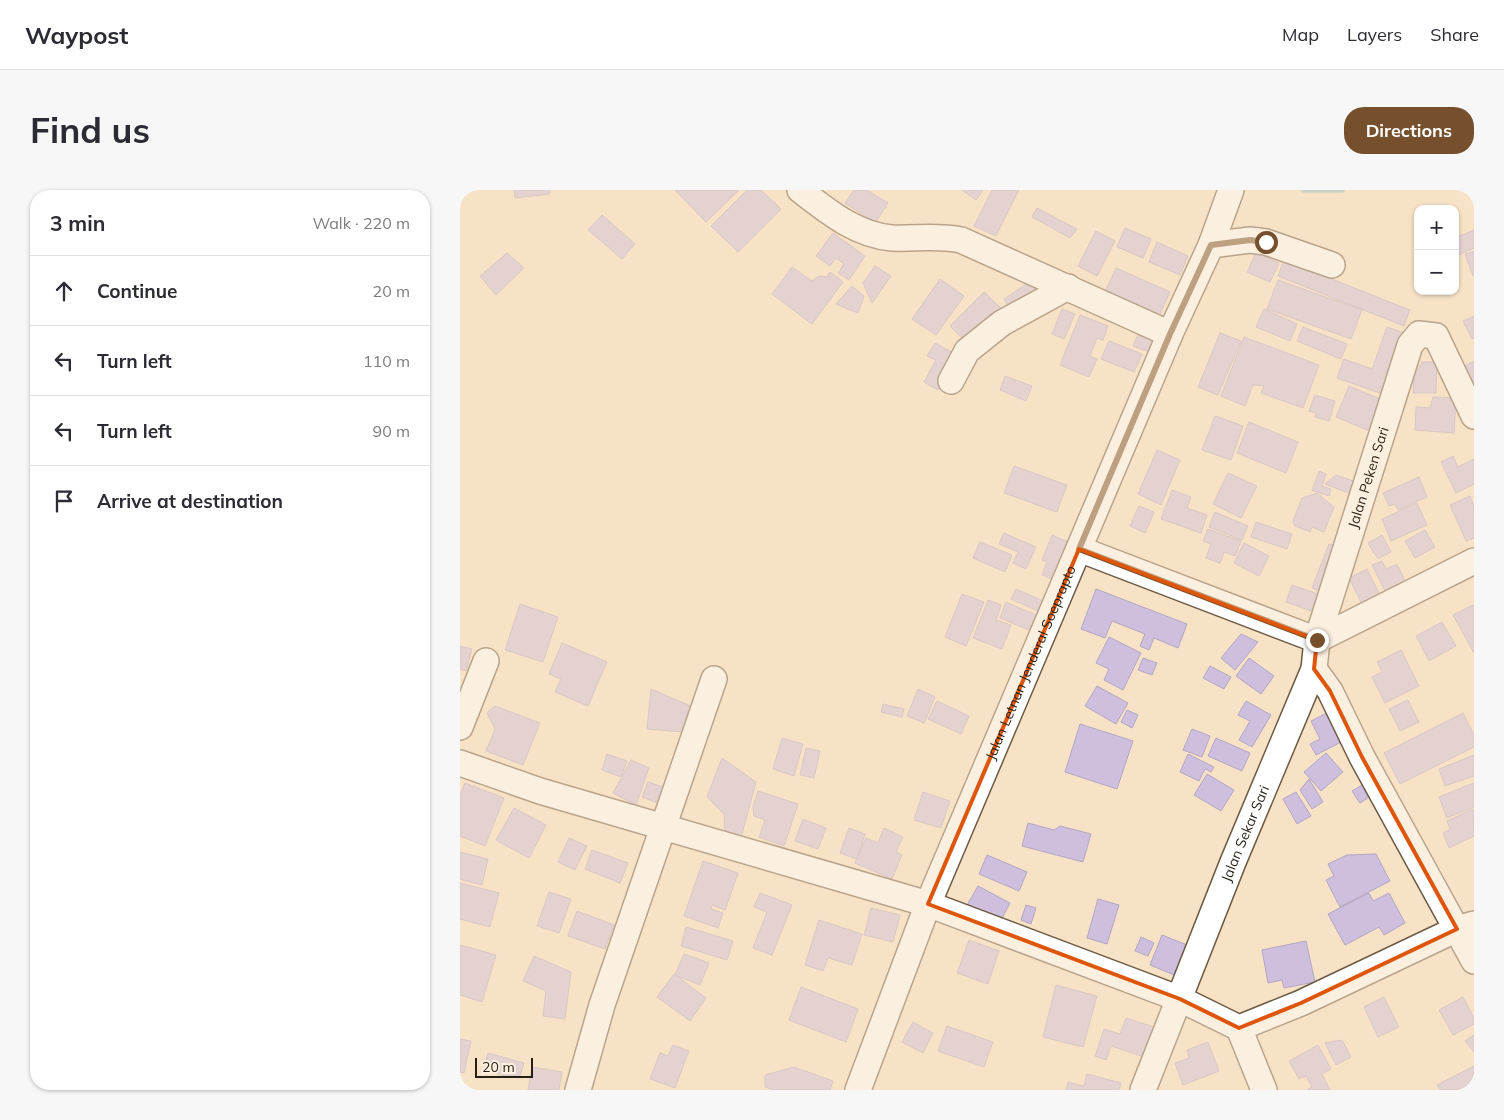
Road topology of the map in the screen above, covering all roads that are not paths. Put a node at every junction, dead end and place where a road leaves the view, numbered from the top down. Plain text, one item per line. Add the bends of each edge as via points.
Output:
1 (800, 190) edge
2 (1228, 200) edge
3 (1211, 245) junction
4 (1332, 265) dead end
5 (1068, 287) junction
6 (1170, 334) junction
7 (951, 381) dead end
8 (1474, 416) edge
9 (1079, 549) junction
10 (1474, 561) edge
11 (1317, 640) junction
12 (486, 661) dead end
13 (1314, 669) junction
14 (714, 679) dead end
15 (460, 727) edge
16 (460, 763) edge
17 (665, 826) junction
18 (928, 904) junction
19 (1466, 926) edge
20 (1474, 961) edge
21 (1180, 999) junction
22 (1239, 1028) junction
23 (578, 1090) edge
24 (858, 1090) edge
25 (1143, 1090) edge
26 (1264, 1090) edge

1 - 5 street via 856,228 890,238 929,236 961,240
2 - 3 street, Jalan Letnan Jenderal Soeprapto
3 - 4 street via 1250,240 1266,242
3 - 6 street, Jalan Letnan Jenderal Soeprapto
5 - 6 street
5 - 7 street via 1002,323 967,350
6 - 9 street, Jalan Letnan Jenderal Soeprapto
8 - 11 street, Jalan Peken Sari via 1436,336 1419,334 1410,345
9 - 11 street
9 - 18 street, Jalan Letnan Jenderal Soeprapto
10 - 11 street
11 - 13 street, Jalan Sekar Sari
12 - 15 street
13 - 19 street via 1330,691 1362,757
13 - 21 street, Jalan Sekar Sari
14 - 17 street
16 - 17 street via 540,791
17 - 18 street
17 - 23 street via 602,1005
18 - 21 street
18 - 24 street, Jalan Letnan Jenderal Soeprapto
19 - 20 street
19 - 22 street via 1301,1003
21 - 22 street
21 - 25 street, Jalan Sekar Sari
22 - 26 street

